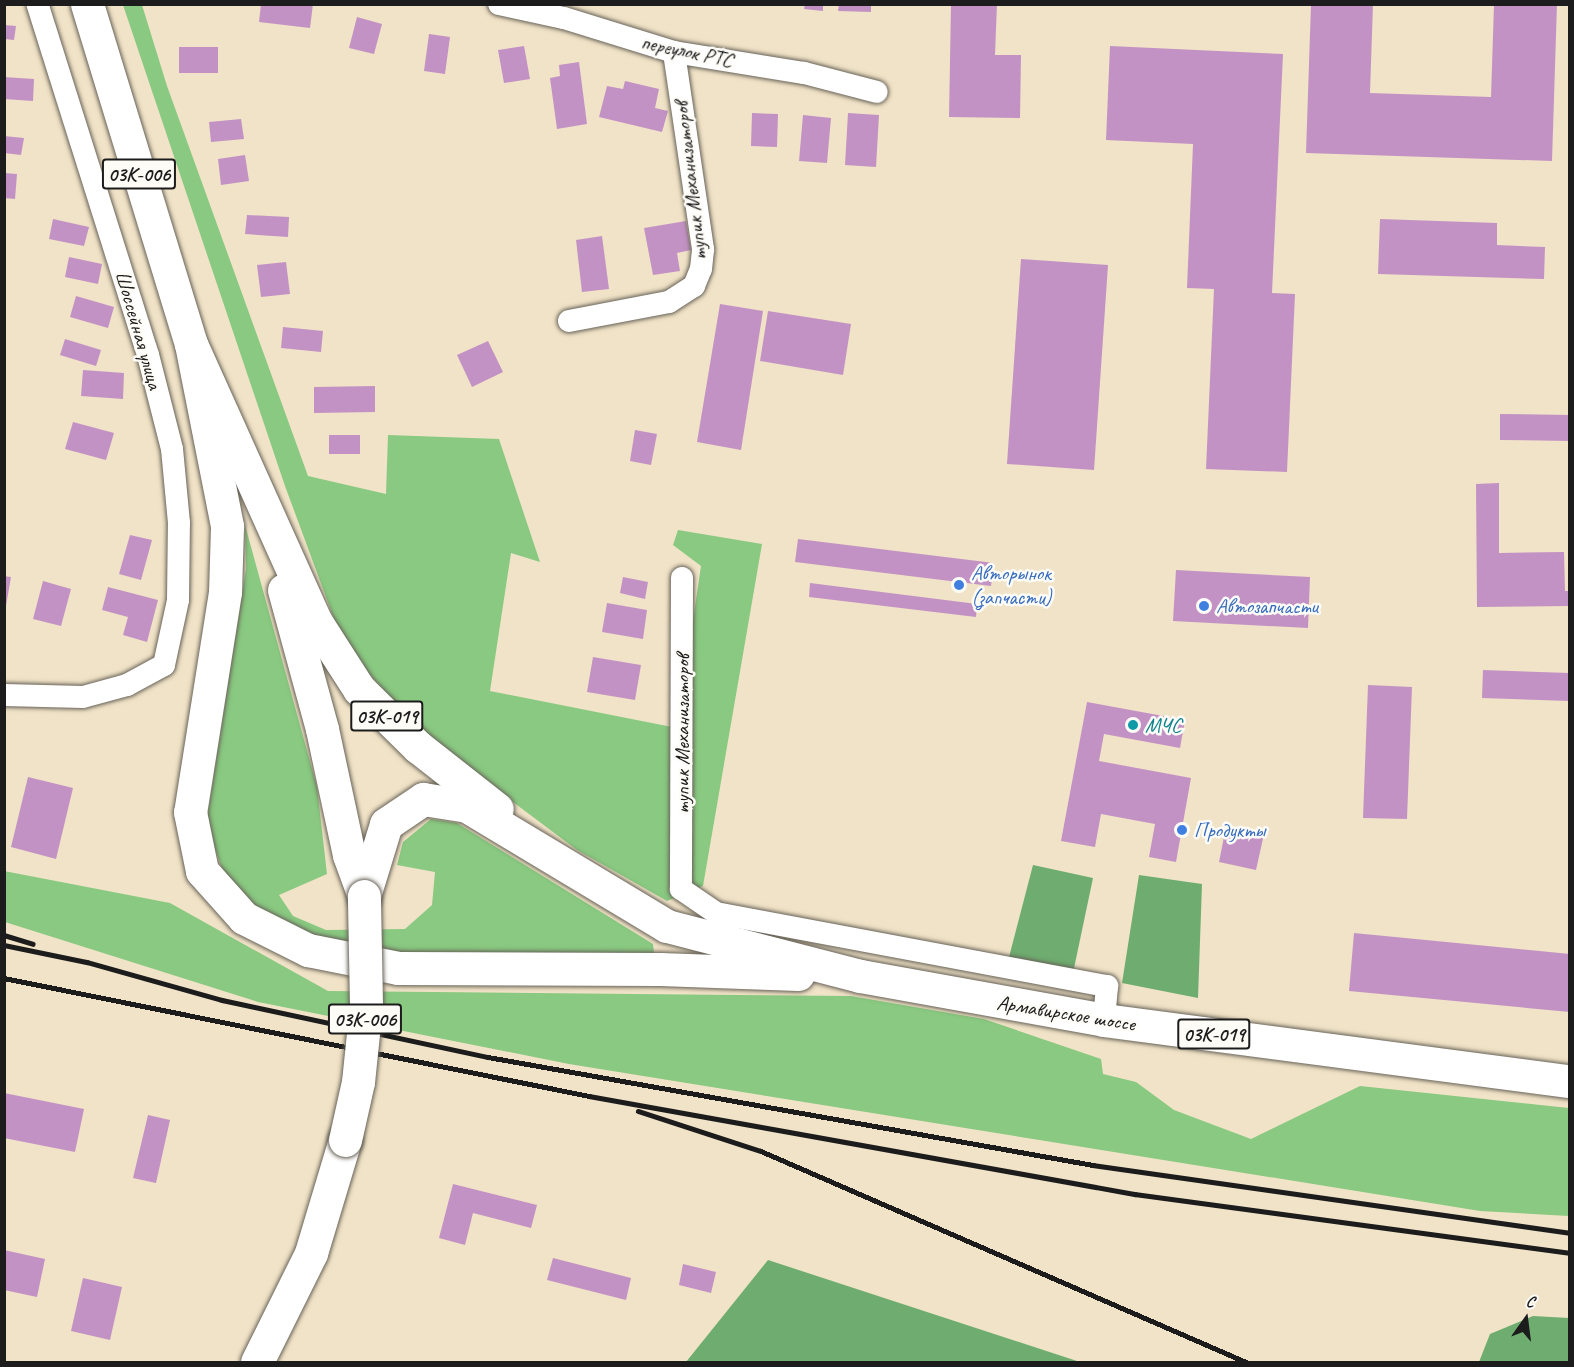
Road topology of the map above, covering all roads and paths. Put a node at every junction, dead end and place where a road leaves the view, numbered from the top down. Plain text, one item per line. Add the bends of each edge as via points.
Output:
1 (37, 4) edge
2 (87, 4) edge
3 (498, 4) edge
4 (674, 52) junction
5 (877, 92) dead end
6 (569, 321) dead end
7 (191, 344) junction
8 (260, 501) junction
9 (682, 578) dead end
10 (4, 695) edge
11 (581, 874) junction
12 (364, 896) junction
13 (860, 976) junction
14 (1104, 1020) junction
15 (1569, 1081) edge
16 (257, 1362) edge

1 - 10 street, Шоссейная улица via 148,355 172,449 179,523 178,600 164,665 127,685 83,697
2 - 7 main road, 03К-006
3 - 4 street, переулок РТС via 564,18
4 - 5 street, переулок РТС via 804,73
4 - 6 street, тупик Механизаторов via 703,249 701,269 694,285 669,302
7 - 8 main road, 03К-006
7 - 13 main road via 227,526 225,592 190,812 202,872 244,918 308,950 398,968 660,969
8 - 11 main road, 03К-019 via 316,622 359,689 418,747
8 - 12 main road, 03К-006 via 322,729 349,855
9 - 14 street, тупик Механизаторов via 681,889 716,913 1107,986
11 - 12 main road via 467,806 423,799 386,825
11 - 13 main road, Армавирское шоссе / 03К-019 via 667,926
12 - 16 main road, 03К-006, bridge via 366,1005 358,1082 345,1140 311,1253
13 - 14 main road, Армавирское шоссе / 03К-019
14 - 15 main road, Армавирское шоссе / 03К-019

